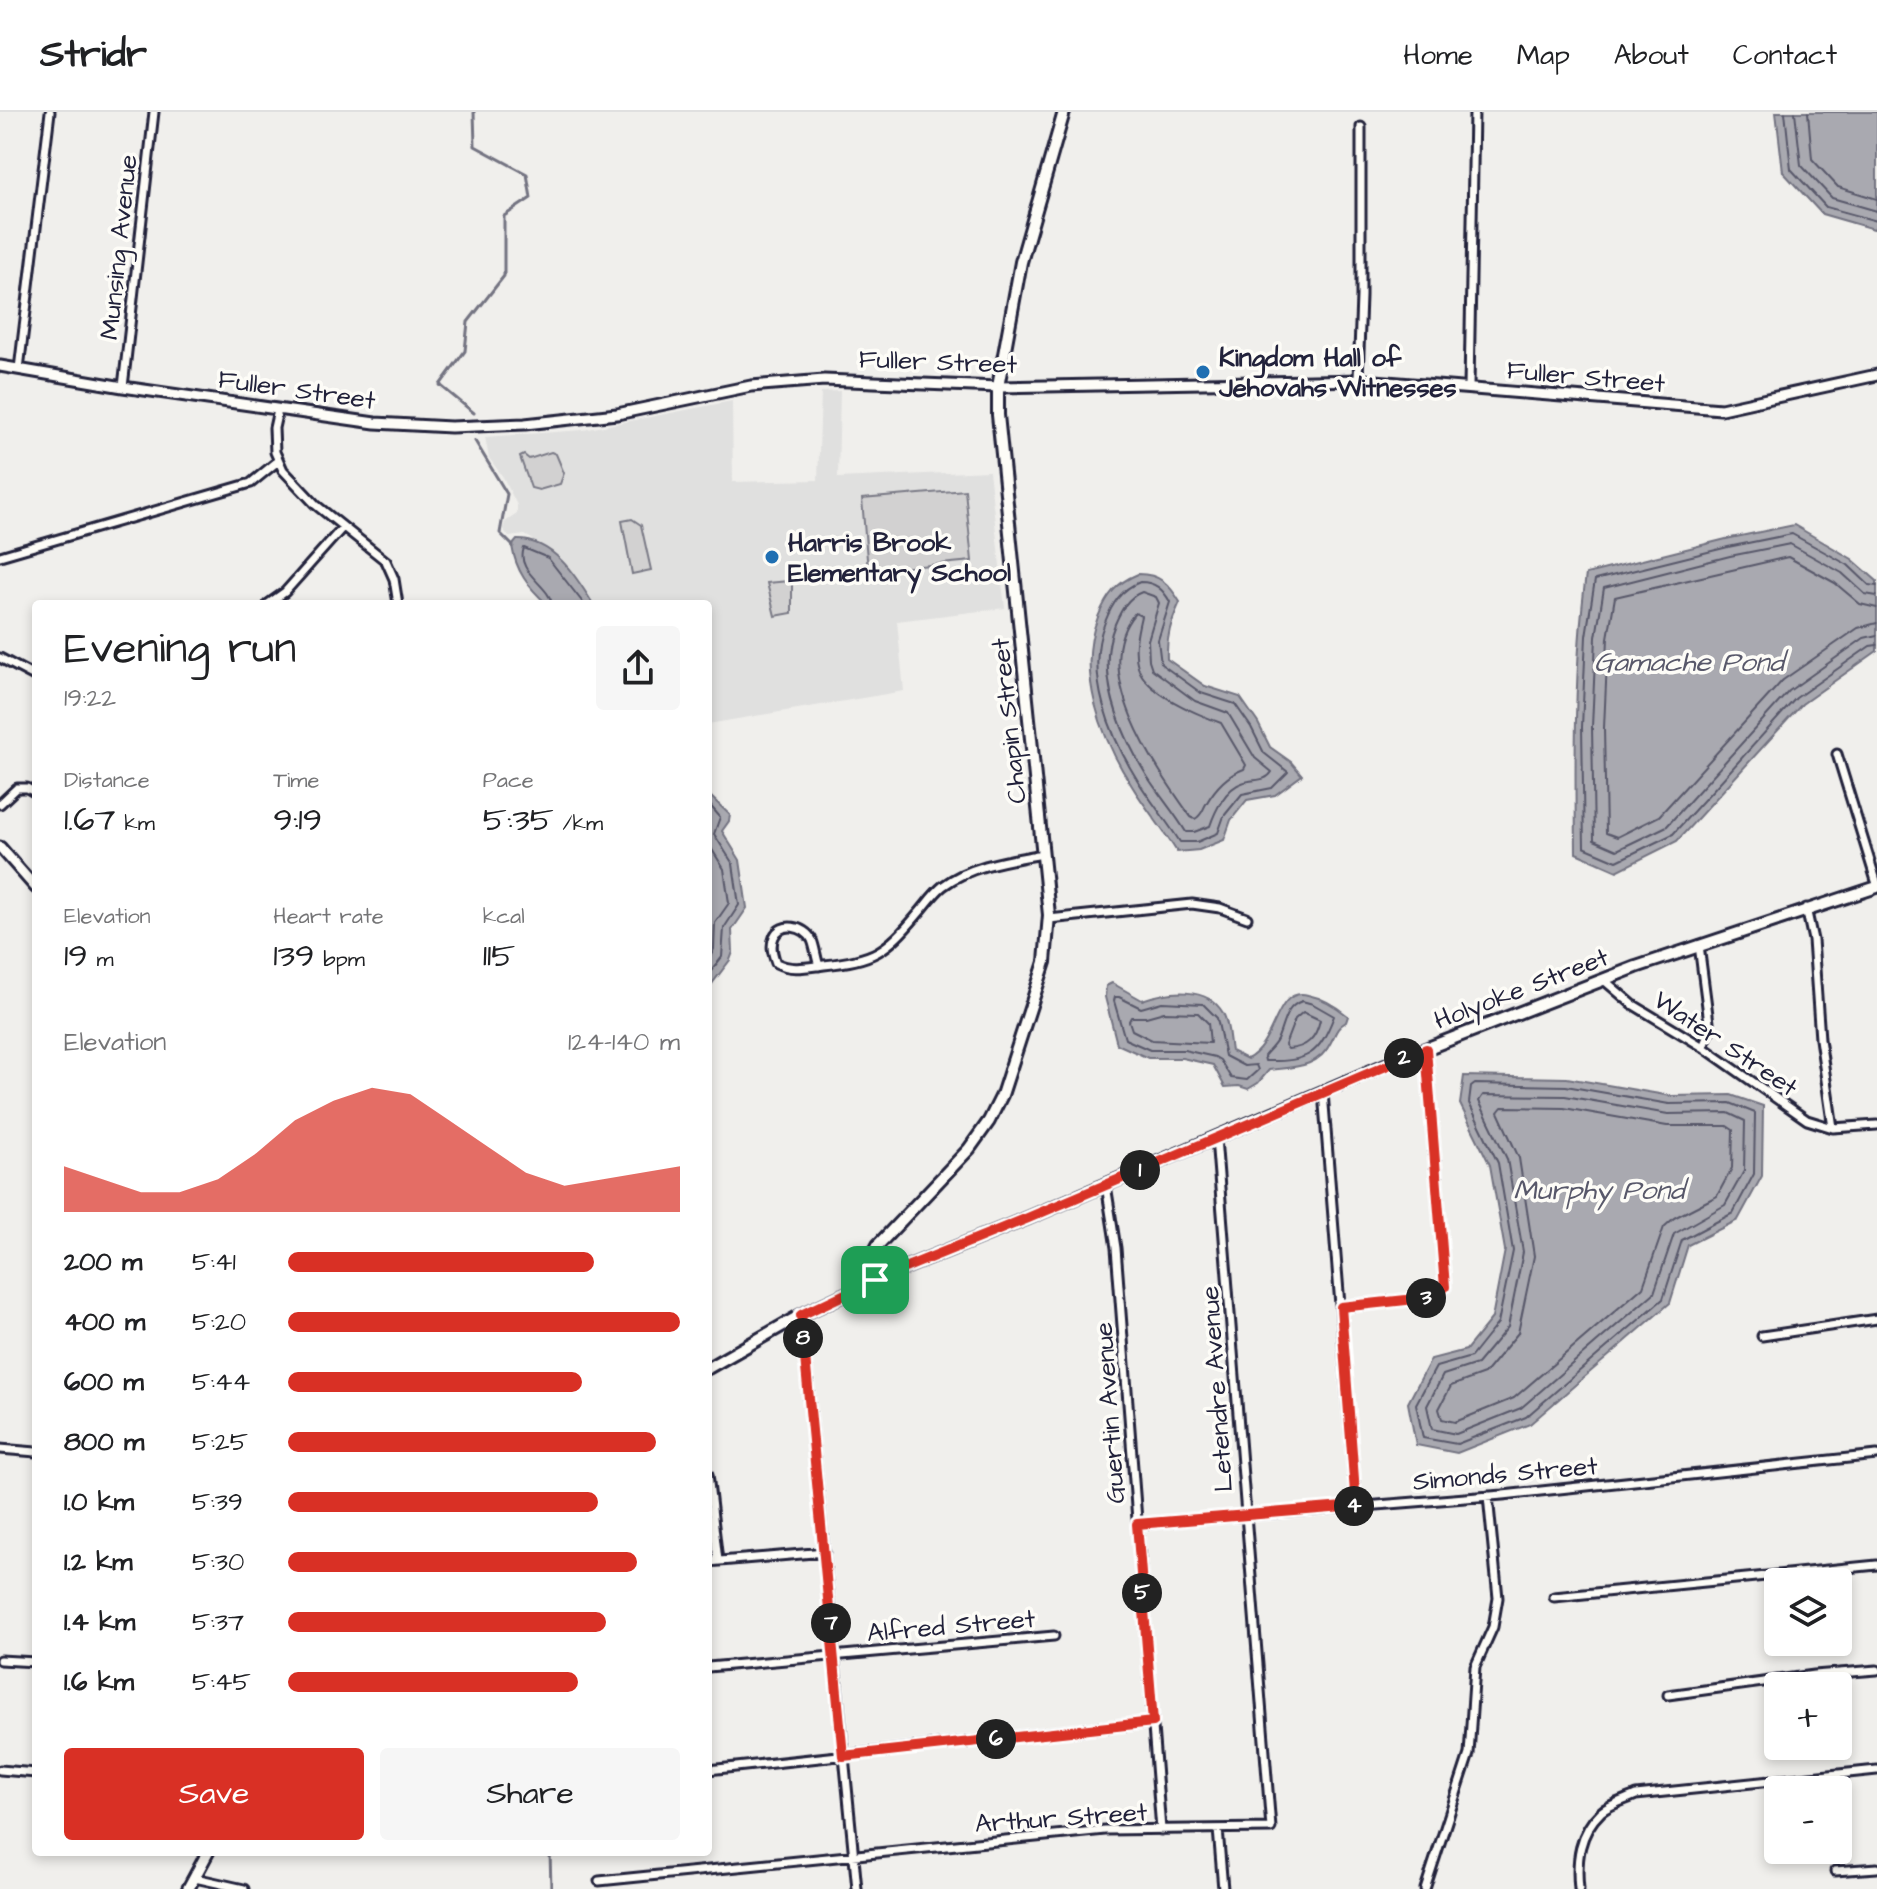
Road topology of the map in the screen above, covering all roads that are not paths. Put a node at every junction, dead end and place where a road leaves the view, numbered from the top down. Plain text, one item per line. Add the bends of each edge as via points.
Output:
1 (50, 112) edge
2 (154, 112) edge
3 (1064, 112) edge
4 (1474, 112) edge
5 (1361, 127) dead end
6 (0, 366) edge
7 (19, 369) junction
8 (1877, 375) edge
9 (1358, 380) junction
10 (123, 387) junction
11 (998, 387) junction
12 (1469, 387) junction
13 (278, 410) junction
14 (278, 461) junction
15 (343, 527) junction
16 (0, 556) edge
17 (274, 600) edge
18 (397, 600) edge
19 (0, 658) edge
20 (32, 675) edge
21 (1837, 754) dead end
22 (32, 791) edge
23 (0, 804) edge
24 (0, 847) edge
25 (1043, 854) junction
26 (32, 883) edge
27 (1877, 886) edge
28 (1806, 908) junction
29 (1247, 918) dead end
30 (1049, 919) junction
31 (1699, 945) junction
32 (819, 966) junction
33 (1604, 980) junction
34 (1703, 1047) junction
35 (1426, 1049) junction
36 (1323, 1092) junction
37 (1877, 1125) edge
38 (1833, 1128) junction
39 (1216, 1138) junction
40 (1106, 1185) junction
41 (875, 1280) junction
42 (1341, 1307) junction
43 (801, 1315) junction
44 (1877, 1319) edge
45 (1762, 1336) dead end
46 (712, 1366) edge
47 (0, 1449) edge
48 (32, 1452) edge
49 (1877, 1455) edge
50 (1488, 1496) junction
51 (1356, 1506) junction
52 (712, 1509) edge
53 (1245, 1514) junction
54 (1137, 1524) junction
55 (825, 1552) junction
56 (718, 1561) junction
57 (712, 1562) edge
58 (1877, 1565) edge
59 (1554, 1597) dead end
60 (1054, 1636) dead end
61 (833, 1655) junction
62 (0, 1660) edge
63 (32, 1662) edge
64 (712, 1667) edge
65 (1877, 1670) edge
66 (1668, 1695) dead end
67 (1153, 1722) junction
68 (843, 1756) junction
69 (0, 1770) edge
70 (712, 1770) edge
71 (1877, 1770) edge
72 (32, 1773) edge
73 (1271, 1828) joint
74 (1218, 1829) junction
75 (1161, 1830) junction
76 (854, 1855) junction
77 (206, 1856) edge
78 (1877, 1868) edge
79 (1835, 1871) dead end
80 (195, 1878) junction
81 (599, 1881) dead end
82 (188, 1889) edge
83 (244, 1889) edge
84 (857, 1889) edge
85 (1223, 1889) edge
86 (1425, 1889) edge
87 (1579, 1889) edge

1 - 7 street
2 - 10 street, Munsing Avenue
3 - 11 main road, Chapin Street via 1021,262
4 - 12 street
5 - 9 street
6 - 7 street, Fuller Street
7 - 10 street, Fuller Street
8 - 12 street, Fuller Street via 1721,409
9 - 11 street, Fuller Street
9 - 12 street, Fuller Street
10 - 13 street, Fuller Street
11 - 13 street, Fuller Street via 795,381 617,414 473,427 375,423
11 - 25 main road, Chapin Street
13 - 14 street
14 - 15 street via 292,481
14 - 16 street via 242,486
15 - 17 street
15 - 18 street via 386,561
19 - 20 street
21 - 27 street
22 - 23 street via 17,788
24 - 26 street
25 - 30 main road, Chapin Street
25 - 32 street via 963,875 942,887 882,952
27 - 28 main road, Holyoke Street
28 - 31 main road, Holyoke Street
28 - 38 street
29 - 30 street via 1192,904
30 - 41 main road, Chapin Street via 1045,962 1002,1095 969,1149 878,1245 871,1258
31 - 33 main road, Holyoke Street
31 - 34 street via 1710,1030
32 - 32 street via 788,969 776,963 773,938 779,930 803,929
33 - 34 street, Water Street via 1632,1004
33 - 35 main road, Holyoke Street
34 - 38 street, Water Street via 1807,1120
35 - 36 main road, Holyoke Street
35 - 42 street via 1445,1287 1434,1297
36 - 39 main road, Holyoke Street
36 - 42 street
37 - 38 street
39 - 40 main road, Holyoke Street
39 - 53 street, Letendre Avenue
40 - 41 main road, Holyoke Street
40 - 54 street, Guertin Avenue via 1116,1248
41 - 43 main road, Holyoke Street
42 - 51 street
43 - 46 main road, Holyoke Street
43 - 55 street
44 - 45 street
47 - 48 street
49 - 50 street, Simonds Street
50 - 51 street, Simonds Street
50 - 86 street via 1498,1598 1493,1627 1475,1667 1469,1754
51 - 53 street, Simonds Street
52 - 56 street
53 - 54 street, Simonds Street
53 - 73 street, Letendre Avenue
54 - 67 street, Guertin Avenue
55 - 56 street
55 - 61 street
56 - 57 street
58 - 59 street
60 - 61 street, Alfred Street
61 - 64 street, Alfred Street
61 - 68 street
62 - 63 street
65 - 66 street
67 - 68 street
67 - 75 street, Guertin Avenue
68 - 70 street
68 - 76 street
69 - 72 street
71 - 87 street via 1636,1795 1603,1811 1583,1836
73 - 74 street, Arthur Street
74 - 75 street, Arthur Street
74 - 85 street
75 - 76 street, Arthur Street via 1105,1830
76 - 81 street, Arthur Street
76 - 84 street
77 - 80 main road
78 - 79 street
80 - 82 main road
80 - 83 street

